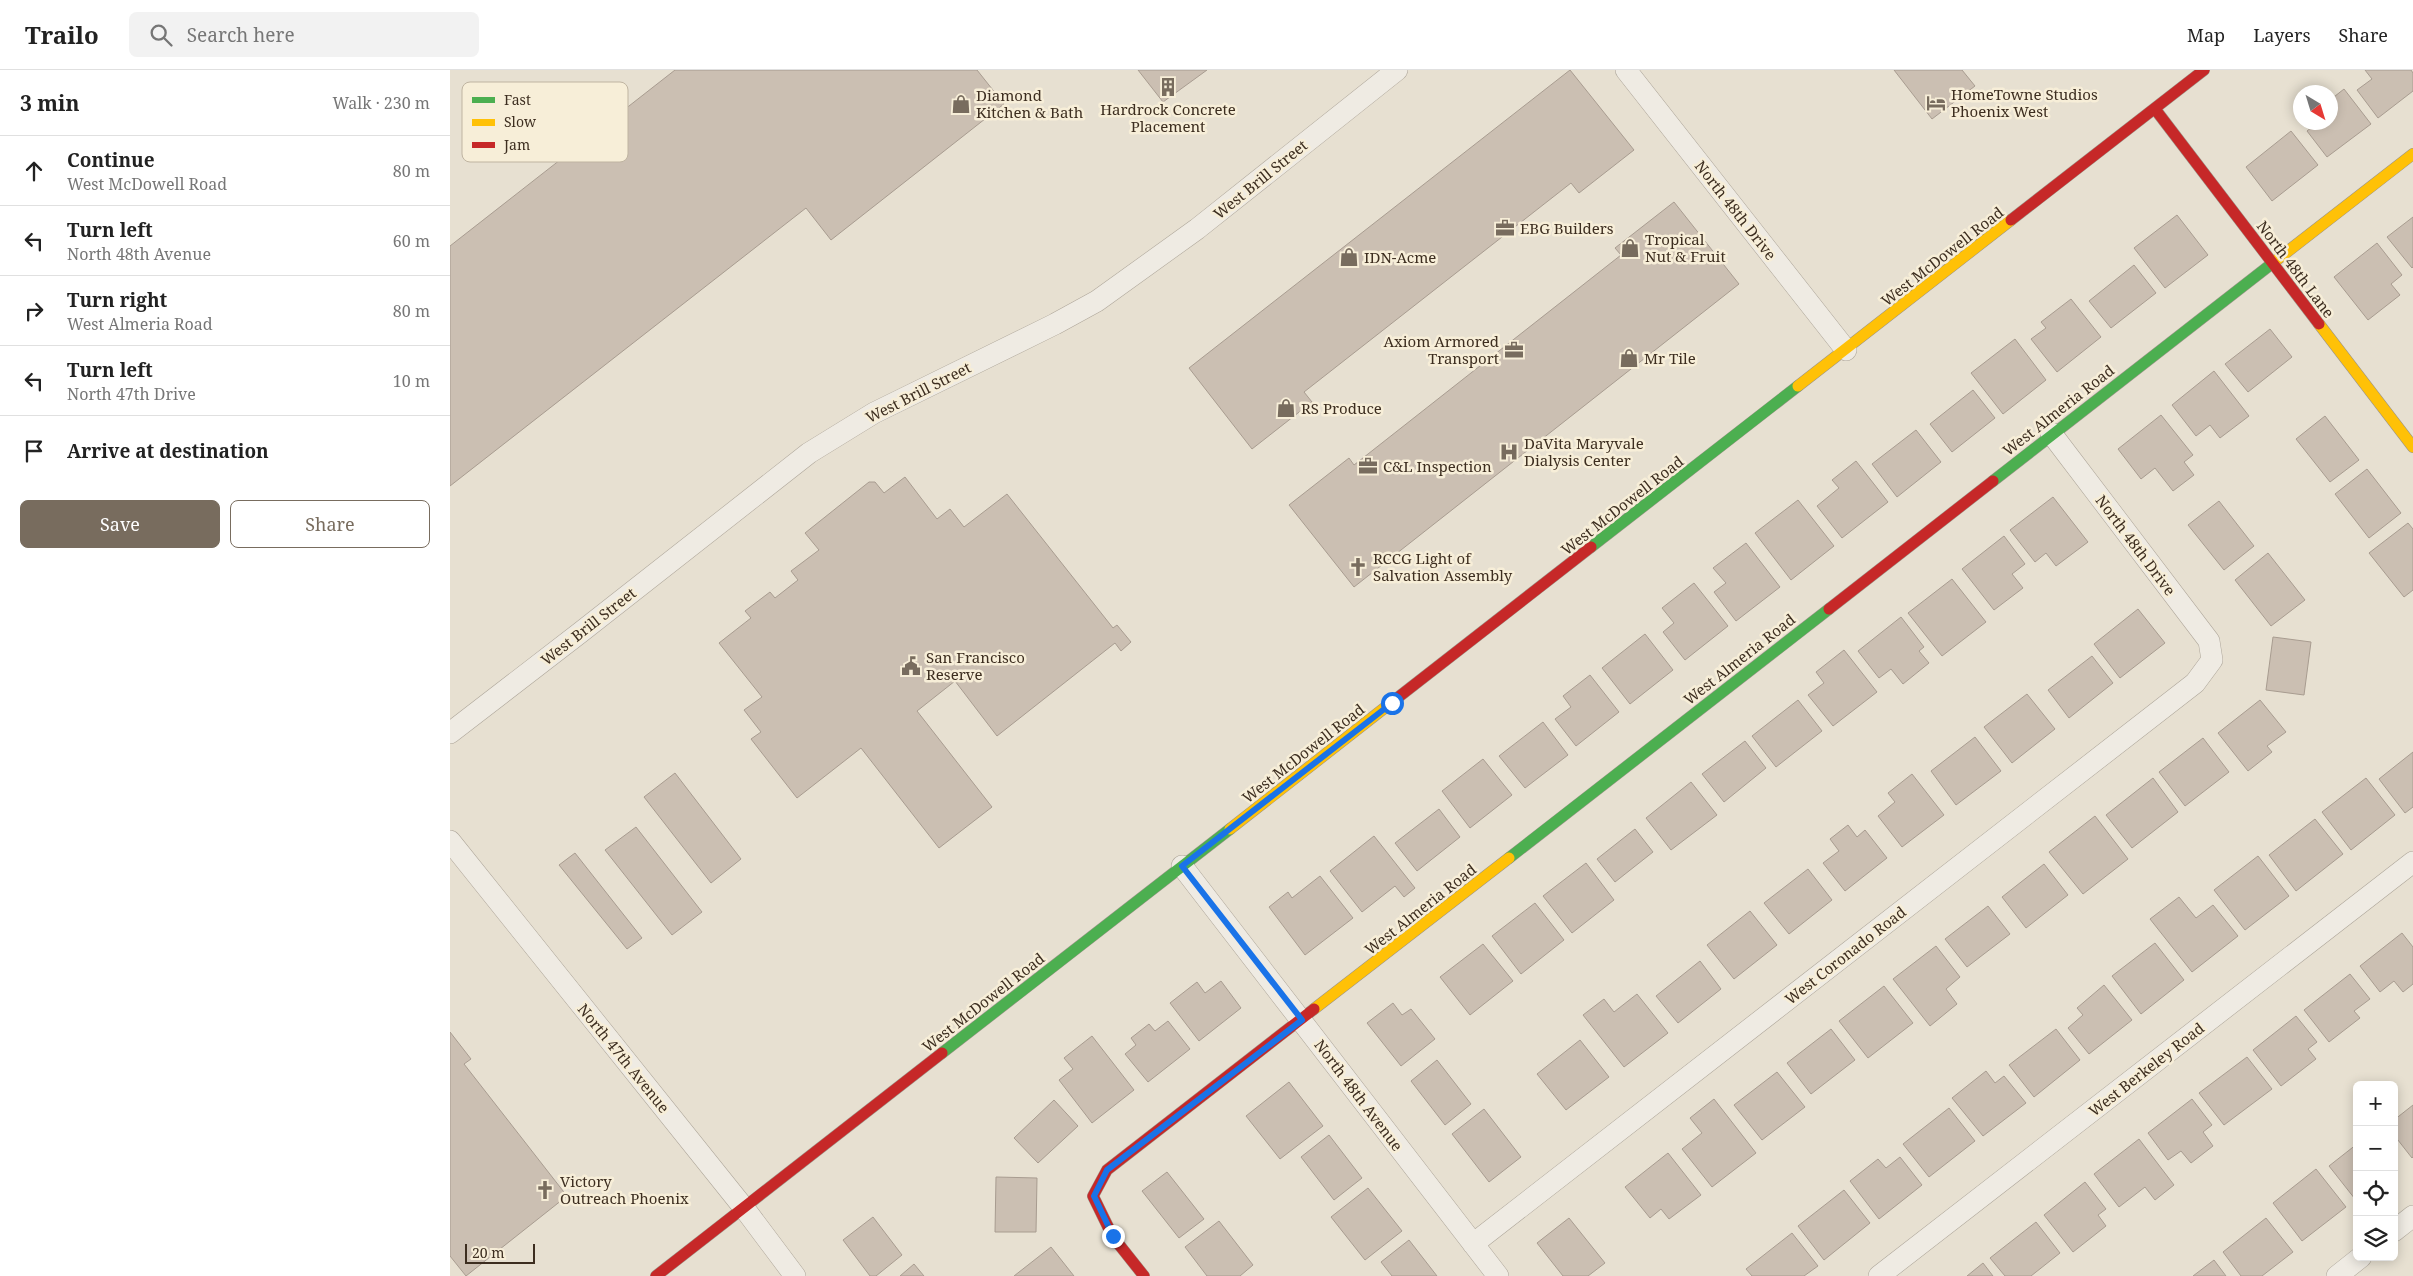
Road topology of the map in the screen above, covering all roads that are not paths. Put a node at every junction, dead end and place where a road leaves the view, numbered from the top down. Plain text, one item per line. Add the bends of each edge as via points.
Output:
1 (1397, 70) edge
2 (1626, 70) edge
3 (2204, 70) edge
4 (2155, 109) junction
5 (2413, 154) edge
6 (2272, 262) junction
7 (1846, 350) junction
8 (2052, 433) junction
9 (2413, 447) edge
10 (2212, 660) joint
11 (450, 733) edge
12 (450, 841) edge
13 (2413, 862) edge
14 (1182, 866) junction
15 (1302, 1020) junction
16 (744, 1208) junction
17 (2413, 1216) edge
18 (2398, 1228) edge
19 (1473, 1244) junction
20 (2356, 1261) edge
21 (656, 1276) edge
22 (795, 1276) edge
23 (1144, 1276) edge
24 (1498, 1276) edge
25 (1879, 1276) edge
26 (2337, 1276) edge

1 - 11 street, West Brill Street via 1203,224 1097,301 874,413 809,453
2 - 7 street, North 48th Drive
3 - 4 street, West McDowell Road
4 - 6 street, North 48th Lane
4 - 7 street, West McDowell Road
5 - 6 street, West Almeria Road
6 - 8 street, West Almeria Road
6 - 9 street, North 48th Lane
7 - 14 street, West McDowell Road
8 - 10 street, North 48th Drive via 2209,641
8 - 15 street, West Almeria Road
10 - 19 street, West Coronado Road via 2196,683
12 - 16 street, North 47th Avenue
13 - 25 street, West Berkeley Road
14 - 15 street, North 48th Avenue
14 - 16 street, West McDowell Road
15 - 19 street, North 48th Avenue
15 - 23 street, West Almeria Road via 1107,1170 1094,1196 1113,1236
16 - 21 street, West McDowell Road
16 - 22 street, North 47th Avenue
17 - 18 street
19 - 24 street, North 48th Avenue
20 - 26 street

